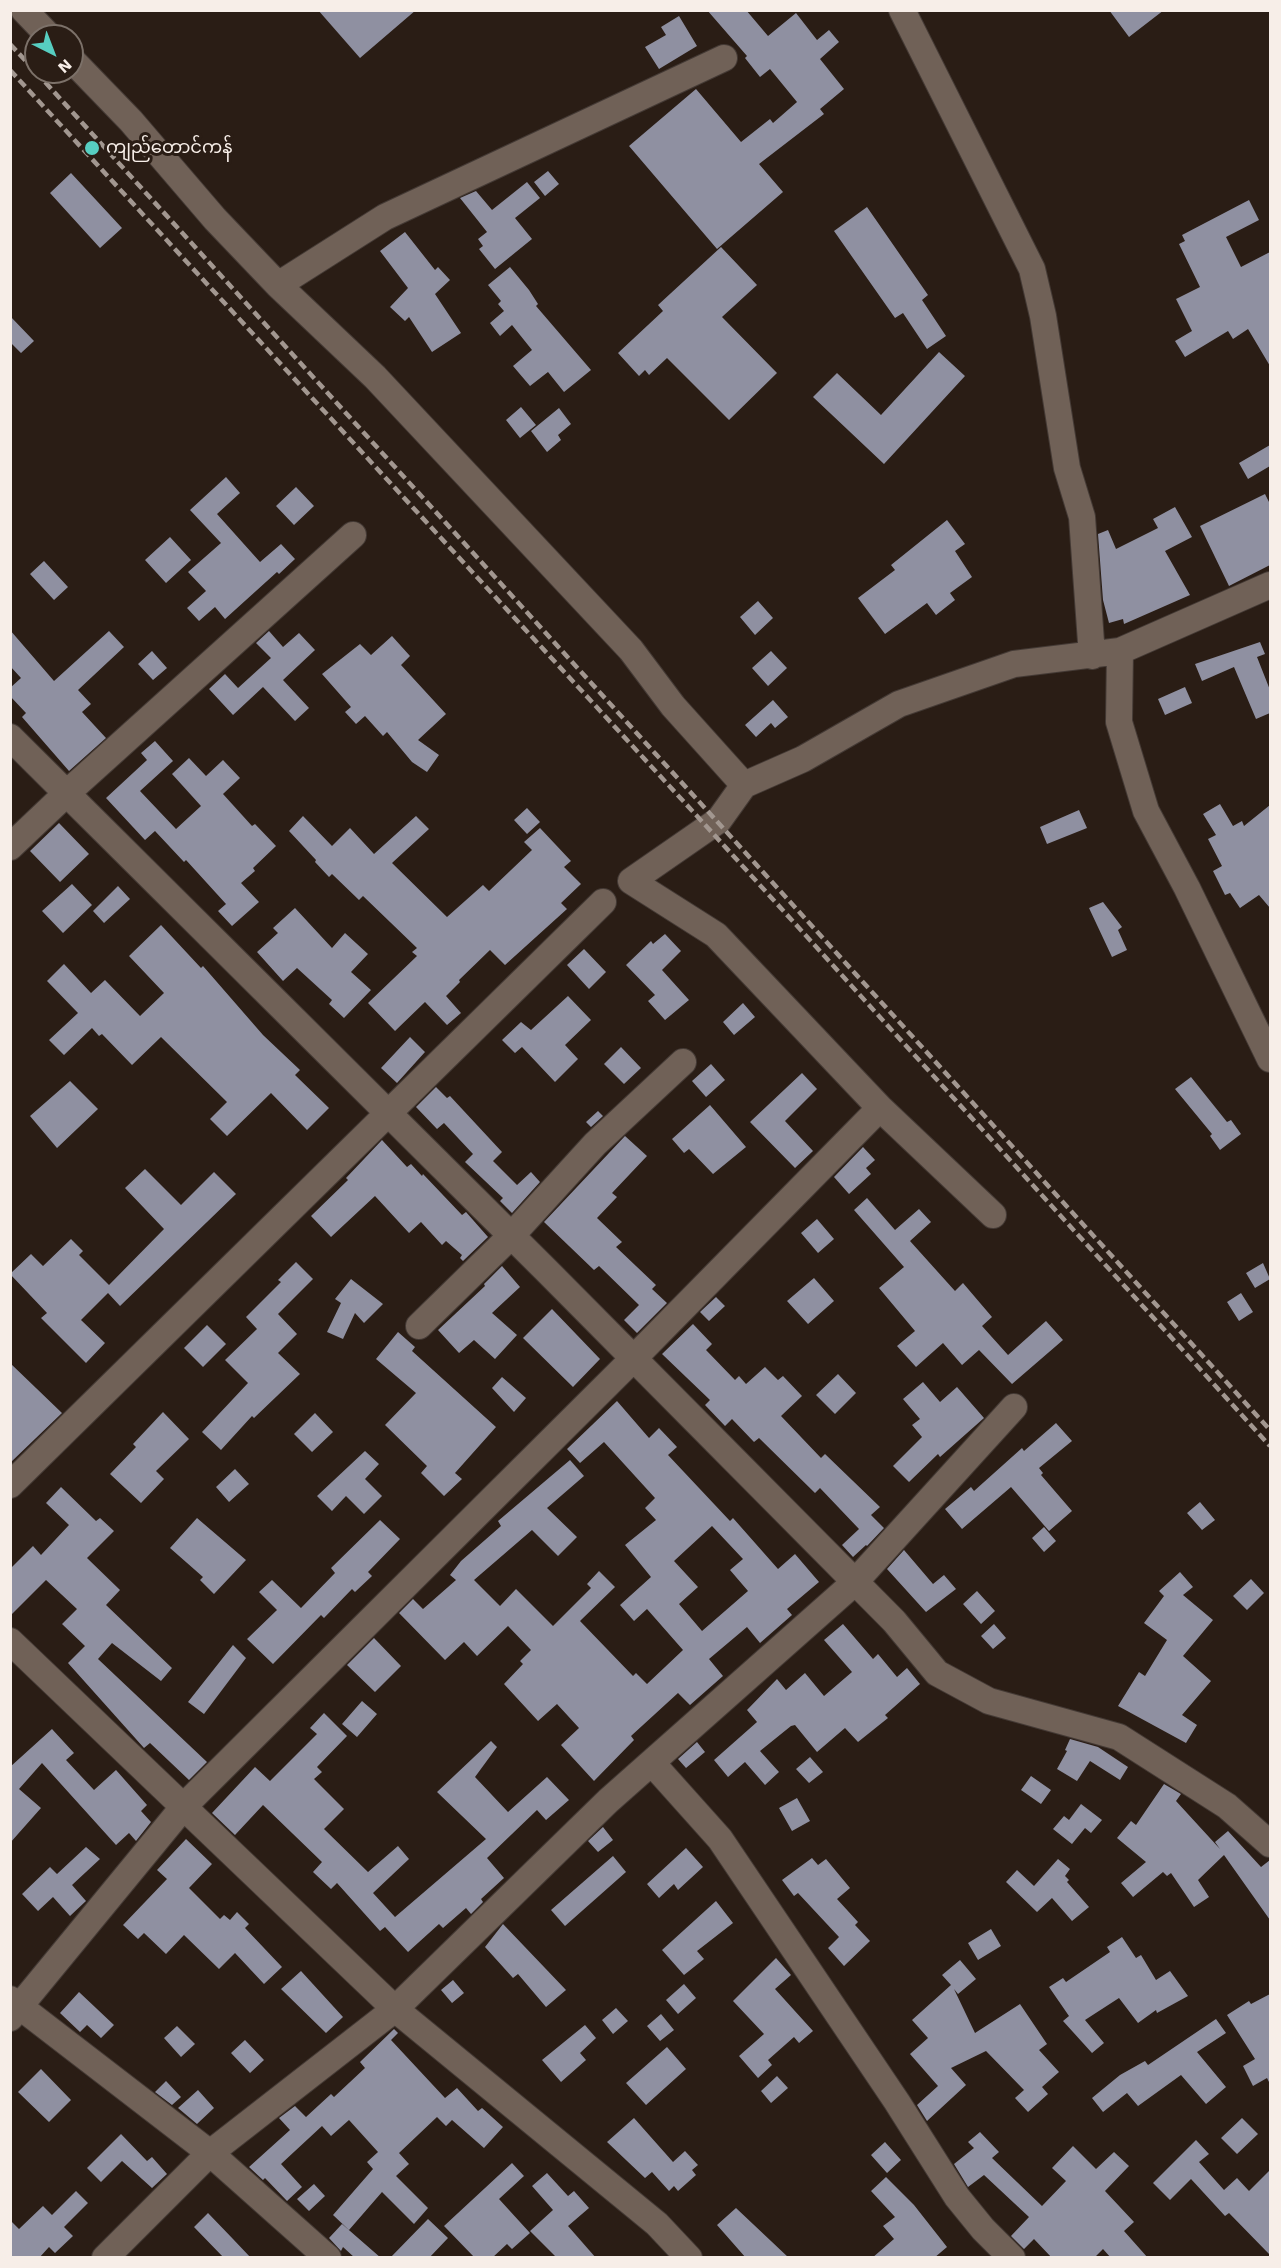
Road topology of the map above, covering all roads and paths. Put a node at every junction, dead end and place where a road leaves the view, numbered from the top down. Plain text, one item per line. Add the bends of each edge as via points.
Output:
1 (24, 10) edge
2 (902, 10) edge
3 (37, 24) edge
4 (724, 58) dead end
5 (84, 73) edge
6 (278, 285) junction
7 (353, 536) dead end
8 (1270, 585) edge
9 (1120, 651) junction
10 (1092, 656) junction
11 (10, 737) edge
12 (744, 785) junction
13 (68, 792) junction
14 (10, 848) edge
15 (603, 902) dead end
16 (1270, 1059) edge
17 (683, 1062) dead end
18 (880, 1108) junction
19 (388, 1113) junction
20 (993, 1215) dead end
21 (512, 1235) junction
22 (419, 1326) dead end
23 (633, 1359) junction
24 (1014, 1407) dead end
25 (10, 1485) edge
26 (854, 1583) junction
27 (10, 1641) edge
28 (652, 1763) junction
29 (185, 1805) junction
30 (1270, 1844) edge
31 (14, 2008) edge
32 (395, 2009) junction
33 (210, 2153) junction
34 (105, 2258) edge
35 (328, 2258) edge
36 (689, 2258) edge
37 (1012, 2258) edge

1 - 3 street
2 - 10 street via 1034,277 1067,468 1082,517
4 - 6 street via 385,217
5 - 6 street
6 - 12 street via 375,377 631,650 673,706
7 - 13 street
8 - 9 street
9 - 10 street
9 - 16 street via 1119,723 1146,811
10 - 12 street via 1014,664 899,704 803,759
11 - 13 street
12 - 18 street via 719,820 631,881 716,935
13 - 14 street
13 - 19 street
15 - 19 street
17 - 21 street via 595,1144
18 - 20 street
18 - 23 street
19 - 21 street
19 - 25 street
21 - 22 street
21 - 23 street
23 - 26 street
23 - 29 street
24 - 26 street
26 - 28 street
26 - 30 street via 894,1621 937,1673 989,1701 1119,1737 1227,1806
27 - 29 street
28 - 32 street
28 - 37 street via 720,1839 957,2197
29 - 31 street
29 - 32 street
31 - 33 street
32 - 33 street
32 - 36 street via 657,2224
33 - 34 street
33 - 35 street

